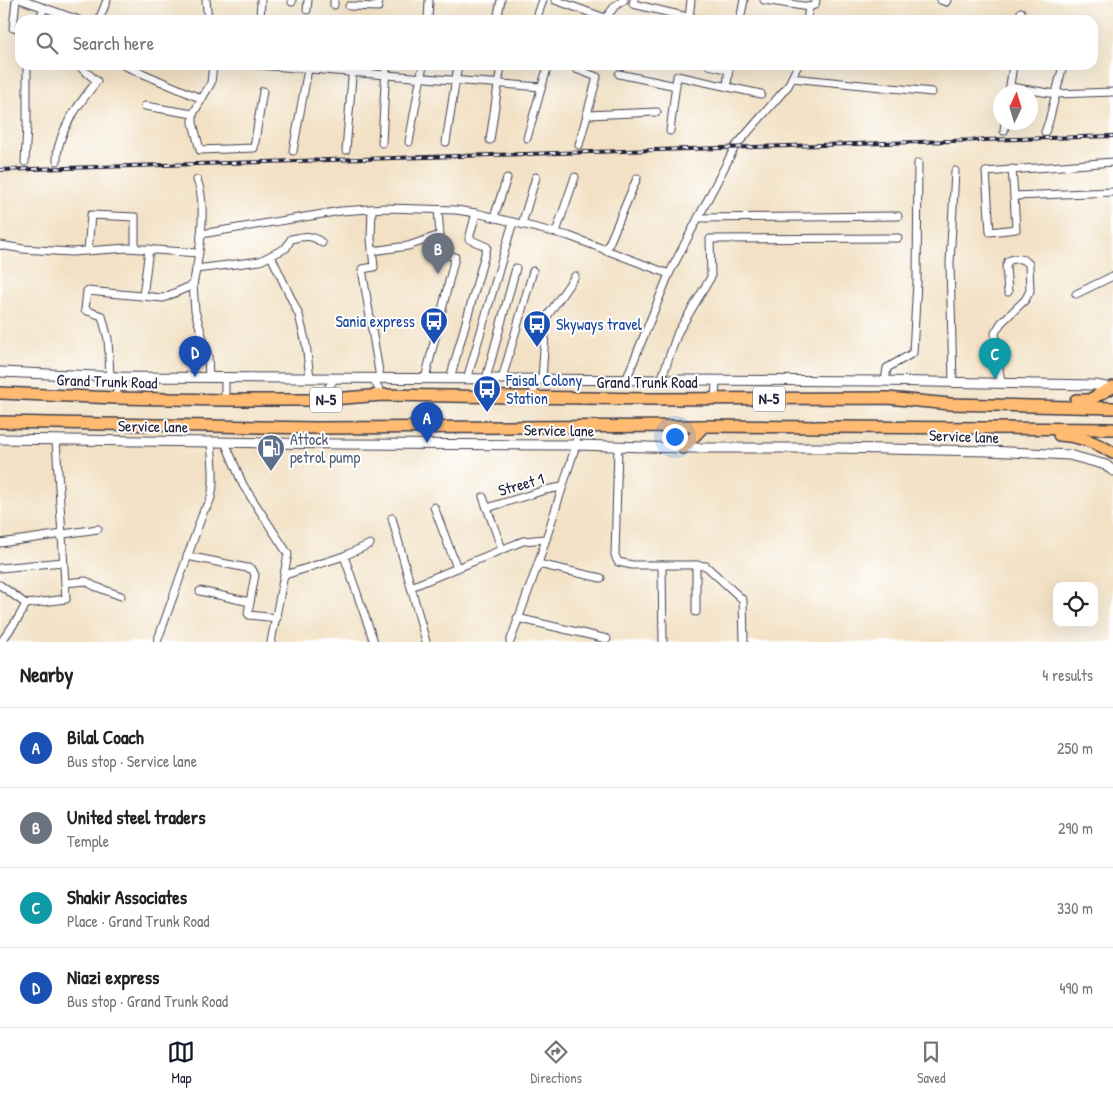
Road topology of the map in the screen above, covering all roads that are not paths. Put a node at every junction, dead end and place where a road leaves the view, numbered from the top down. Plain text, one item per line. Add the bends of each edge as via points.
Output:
1 (16, 0) edge
2 (22, 0) edge
3 (107, 0) edge
4 (206, 0) edge
5 (261, 0) edge
6 (308, 0) edge
7 (379, 0) edge
8 (429, 0) edge
9 (501, 0) edge
10 (543, 0) edge
11 (556, 0) edge
12 (624, 0) edge
13 (634, 0) edge
14 (691, 0) edge
15 (744, 0) edge
16 (764, 0) edge
17 (816, 0) edge
18 (941, 0) edge
19 (947, 0) edge
20 (348, 6) dead end
21 (809, 7) junction
22 (44, 8) junction
23 (307, 10) dead end
24 (41, 15) edge
25 (64, 15) edge
26 (101, 15) edge
27 (208, 15) edge
28 (260, 15) edge
29 (428, 15) edge
30 (498, 15) edge
31 (538, 15) edge
32 (594, 15) edge
33 (607, 15) edge
34 (677, 15) edge
35 (689, 15) edge
36 (741, 15) edge
37 (808, 15) edge
38 (15, 29) edge
39 (27, 70) edge
40 (83, 70) edge
41 (135, 70) edge
42 (212, 70) edge
43 (313, 70) edge
44 (352, 70) edge
45 (359, 70) edge
46 (385, 70) edge
47 (422, 70) edge
48 (457, 70) edge
49 (501, 70) edge
50 (546, 70) edge
51 (579, 70) edge
52 (729, 70) edge
53 (796, 70) edge
54 (1012, 70) edge
55 (1062, 70) edge
56 (385, 74) junction
57 (619, 74) dead end
58 (421, 78) junction
59 (792, 78) junction
60 (455, 80) junction
61 (498, 83) junction
62 (1011, 85) edge
63 (676, 86) junction
64 (541, 87) junction
65 (727, 87) junction
66 (263, 92) dead end
67 (932, 92) dead end
68 (1038, 92) edge
69 (1113, 92) edge
70 (762, 94) dead end
71 (1056, 94) junction
72 (202, 99) junction
73 (145, 106) dead end
74 (657, 112) dead end
75 (194, 114) junction
76 (587, 115) junction
77 (670, 131) dead end
78 (1045, 132) dead end
79 (527, 138) dead end
80 (490, 140) dead end
81 (410, 142) dead end
82 (446, 142) dead end
83 (382, 144) dead end
84 (579, 145) dead end
85 (346, 150) dead end
86 (293, 151) dead end
87 (57, 160) dead end
88 (25, 162) dead end
89 (1113, 162) edge
90 (918, 164) dead end
91 (1012, 169) junction
92 (955, 171) dead end
93 (536, 177) dead end
94 (575, 177) dead end
95 (507, 178) dead end
96 (637, 178) dead end
97 (197, 180) dead end
98 (1113, 192) edge
99 (1014, 196) junction
100 (372, 209) junction
101 (438, 210) junction
102 (476, 213) junction
103 (898, 216) dead end
104 (494, 217) junction
105 (698, 218) junction
106 (513, 222) junction
107 (522, 224) junction
108 (556, 232) junction
109 (201, 234) junction
110 (898, 238) dead end
111 (322, 243) dead end
112 (0, 245) edge
113 (135, 248) junction
114 (149, 249) junction
115 (434, 250) dead end
116 (88, 251) junction
117 (372, 251) junction
118 (606, 251) junction
119 (198, 253) junction
120 (270, 256) junction
121 (516, 268) dead end
122 (196, 269) junction
123 (533, 271) dead end
124 (669, 274) junction
125 (575, 276) dead end
126 (1113, 276) edge
127 (193, 285) junction
128 (1008, 292) dead end
129 (1076, 294) dead end
130 (143, 296) junction
131 (0, 372) edge
132 (110, 376) junction
133 (122, 377) junction
134 (209, 377) junction
135 (225, 378) junction
136 (310, 378) junction
137 (335, 378) junction
138 (377, 378) junction
139 (425, 379) junction
140 (450, 379) junction
141 (467, 379) junction
142 (486, 379) junction
143 (502, 379) junction
144 (538, 380) junction
145 (626, 380) junction
146 (661, 380) junction
147 (716, 381) junction
148 (885, 381) junction
149 (953, 383) junction
150 (1001, 384) junction
151 (1112, 388) edge
152 (0, 393) edge
153 (382, 395) junction
154 (534, 397) junction
155 (115, 398) junction
156 (887, 398) junction
157 (715, 399) junction
158 (225, 400) junction
159 (320, 400) junction
160 (1089, 400) junction
161 (1113, 400) edge
162 (1113, 408) edge
163 (0, 422) edge
164 (704, 426) junction
165 (577, 427) junction
166 (886, 427) junction
167 (316, 428) junction
168 (1113, 429) edge
169 (1073, 436) junction
170 (1113, 436) edge
171 (0, 439) edge
172 (56, 440) junction
173 (211, 441) junction
174 (225, 442) junction
175 (310, 443) junction
176 (576, 444) junction
177 (618, 447) junction
178 (683, 448) junction
179 (1113, 453) edge
180 (1113, 471) edge
181 (562, 487) junction
182 (483, 497) dead end
183 (434, 507) dead end
184 (487, 508) junction
185 (392, 518) dead end
186 (98, 529) dead end
187 (61, 535) junction
188 (546, 539) junction
189 (0, 543) edge
190 (370, 544) dead end
191 (502, 549) junction
192 (187, 556) junction
193 (344, 556) junction
194 (64, 562) junction
195 (538, 564) junction
196 (662, 565) junction
197 (696, 565) junction
198 (0, 568) edge
199 (457, 568) junction
200 (285, 576) junction
201 (601, 578) dead end
202 (65, 583) junction
203 (0, 585) edge
204 (411, 587) junction
205 (200, 591) dead end
206 (121, 596) dead end
207 (250, 602) junction
208 (26, 604) junction
209 (696, 612) dead end
210 (277, 618) junction
211 (517, 618) junction
212 (607, 639) dead end
213 (1, 642) edge
214 (157, 642) edge
215 (271, 642) edge
216 (374, 642) edge
217 (426, 642) edge
218 (510, 642) edge
219 (663, 642) edge
220 (744, 642) edge

1 - 38 street
2 - 22 street
3 - 26 street
4 - 27 street
5 - 28 street
6 - 23 street
7 - 20 street via 378,7
8 - 29 street
9 - 30 street
10 - 31 street
11 - 32 street
12 - 33 street
13 - 34 street via 633,4
14 - 35 street
15 - 36 street
16 - 21 street
17 - 21 street
18 - 19 street
21 - 37 street
22 - 24 street
22 - 25 street
39 - 88 street
40 - 87 street via 97,80 68,123
41 - 72 street
42 - 72 street via 211,83
43 - 86 street
44 - 85 street
45 - 56 street
46 - 56 street
47 - 58 street
48 - 60 street
49 - 61 street
50 - 64 street
51 - 76 street via 597,77
52 - 65 street
53 - 59 street
54 - 62 street
55 - 71 street
56 - 58 street
56 - 83 street
57 - 63 street
58 - 60 street
58 - 81 street
59 - 67 street
59 - 105 street via 735,147
60 - 61 street
60 - 82 street
61 - 64 street
61 - 80 street
63 - 65 street via 677,76
63 - 77 street
64 - 79 street
65 - 70 street
66 - 75 street via 254,148 200,150
68 - 71 street
69 - 71 street
71 - 78 street
72 - 75 street
73 - 75 street
74 - 76 street
76 - 84 street
89 - 91 street
90 - 148 street via 913,353 887,368
91 - 99 street
91 - 99 street via 986,172 990,232 1016,230
92 - 149 street via 950,264
93 - 107 street
94 - 108 street
95 - 104 street
96 - 118 street
97 - 109 street
98 - 99 street
100 - 101 street
100 - 109 street via 341,211
100 - 117 street
101 - 102 street
101 - 117 street via 440,235 408,246
102 - 104 street
102 - 140 street via 469,239 487,248
103 - 105 street
104 - 106 street
105 - 124 street
106 - 107 street
106 - 141 street
107 - 108 street
108 - 118 street
109 - 119 street
110 - 146 street via 710,239 711,277 678,332
111 - 120 street via 305,235 291,239 286,248
112 - 116 street
113 - 114 street
113 - 116 street
113 - 116 street via 135,217 90,215
114 - 119 street
114 - 130 street
115 - 139 street via 455,256
117 - 138 street via 374,267 362,269
118 - 124 street
119 - 122 street
120 - 122 street via 260,262
120 - 136 street via 299,315
121 - 142 street
122 - 127 street
123 - 143 street
124 - 145 street
125 - 144 street via 546,318
126 - 129 street
127 - 130 street via 162,298
127 - 134 street via 195,311 208,356
128 - 150 street via 1008,261 1012,258 1025,260 1029,264 1030,292 995,333
130 - 132 street via 87,291 85,310 102,316 104,323
131 - 132 street
132 - 133 street
133 - 134 street
133 - 155 street
134 - 135 street
135 - 136 street
135 - 158 street
136 - 137 street
137 - 138 street
137 - 159 street
138 - 139 street
138 - 153 street
139 - 140 street
140 - 141 street
141 - 142 street
142 - 143 street
143 - 144 street
144 - 145 street
144 - 154 street
145 - 146 street
146 - 147 street
147 - 148 street
147 - 157 street
148 - 149 street
149 - 150 street
150 - 151 street
151 - 160 highway
152 - 155 highway, Grand Trunk Road / N-5
153 - 154 highway, Grand Trunk Road / N-5
153 - 159 highway, Grand Trunk Road / N-5
154 - 157 highway, Grand Trunk Road / N-5
155 - 158 highway, Grand Trunk Road / N-5
156 - 157 highway, Grand Trunk Road / N-5
156 - 160 highway
156 - 162 highway, Grand Trunk Road / N-5 via 950,404
158 - 159 highway, Grand Trunk Road / N-5
160 - 161 highway
163 - 167 highway, N-5
164 - 165 highway, N-5
164 - 166 highway, N-5
164 - 178 highway
165 - 167 highway, N-5
165 - 176 street
166 - 168 highway, N-5
166 - 169 highway via 938,433
167 - 175 street
169 - 170 highway
169 - 179 highway via 1098,443
171 - 172 street, Service lane
172 - 173 street, Service lane
172 - 187 street
173 - 174 street, Service lane
173 - 192 street via 211,499
174 - 175 street, Service lane
174 - 200 street via 243,486 288,551
175 - 176 street, Service lane
176 - 177 street, Service lane
176 - 181 street
177 - 178 street, Service lane
177 - 196 street via 616,560 623,564
178 - 180 street, Service lane via 836,448 1069,455 1106,465
181 - 184 street, Street 1
181 - 188 street
182 - 184 street
183 - 199 street
184 - 191 street
185 - 204 street
186 - 187 street
187 - 189 street
187 - 194 street
188 - 191 street via 523,541
188 - 195 street
190 - 193 street
191 - 199 street
192 - 207 street via 252,569 255,575
192 - 214 street
193 - 200 street
193 - 216 street
194 - 198 street
194 - 202 street
195 - 201 street
195 - 211 street
196 - 197 street
196 - 219 street
197 - 209 street
197 - 220 street via 706,566 743,600
199 - 204 street
200 - 210 street
202 - 206 street via 86,582
202 - 208 street via 66,600
203 - 208 street
204 - 217 street
205 - 207 street
207 - 210 street via 249,614
208 - 213 street
210 - 215 street
211 - 212 street
211 - 218 street

